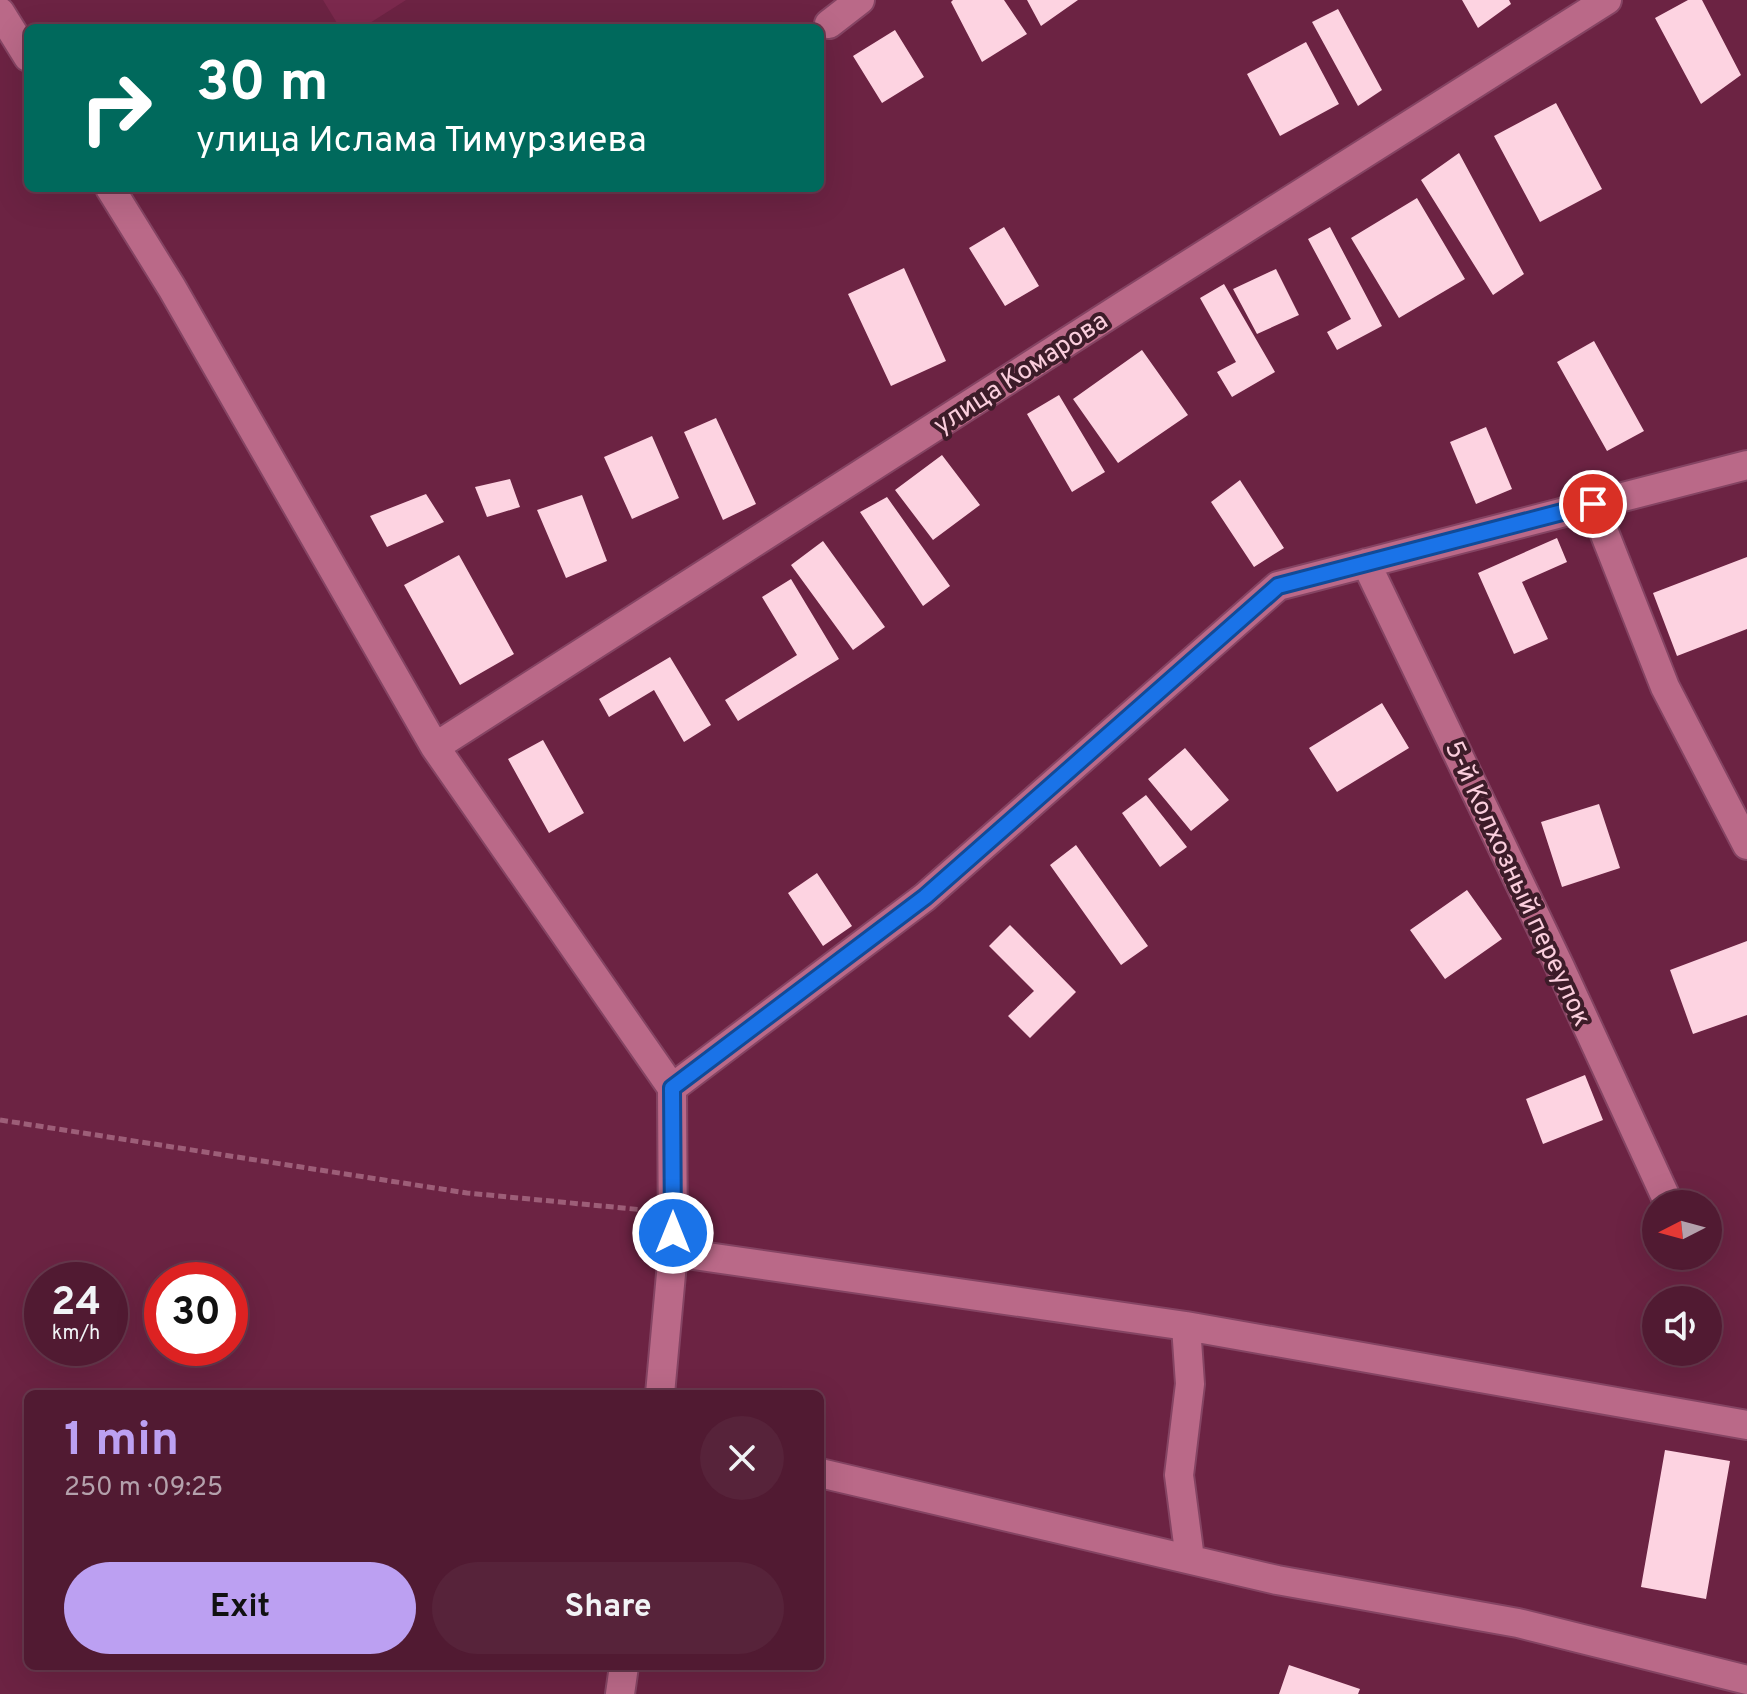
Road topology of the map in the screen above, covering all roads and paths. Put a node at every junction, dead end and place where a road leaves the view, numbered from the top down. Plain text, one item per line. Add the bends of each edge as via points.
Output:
1 (860, 0) edge
2 (1607, 0) edge
3 (0, 12) edge
4 (829, 24) dead end
5 (24, 51) edge
6 (112, 192) edge
7 (1747, 465) edge
8 (1593, 504) junction
9 (1366, 563) junction
10 (435, 747) junction
11 (1747, 845) edge
12 (672, 1088) junction
13 (0, 1120) edge
14 (1663, 1190) edge
15 (673, 1213) junction
16 (673, 1252) junction
17 (1186, 1326) junction
18 (660, 1390) edge
19 (1747, 1425) edge
20 (824, 1474) edge
21 (1190, 1559) junction
22 (623, 1670) edge
23 (1747, 1680) edge
24 (620, 1694) edge

1 - 4 street
2 - 10 street, улица Комарова
3 - 5 street
6 - 10 street
7 - 8 street
8 - 9 street
8 - 11 street via 1665,687
9 - 12 street via 1278,586 925,897
9 - 14 street, 5-й Колхозный переулок
10 - 12 street
12 - 15 street
13 - 15 path via 467,1193
15 - 16 street
16 - 17 street
16 - 18 street
17 - 19 street
17 - 21 street via 1190,1384 1179,1475
20 - 21 street
21 - 23 street via 1518,1623
22 - 24 street

